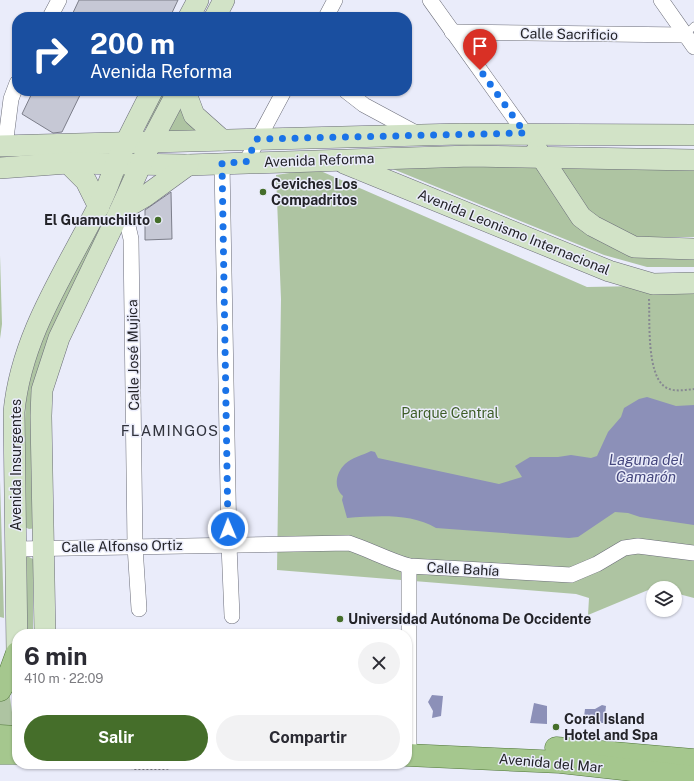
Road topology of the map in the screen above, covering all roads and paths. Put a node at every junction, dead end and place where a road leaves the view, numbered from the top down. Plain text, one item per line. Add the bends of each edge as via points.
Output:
1 (59, 0) edge
2 (198, 0) edge
3 (224, 0) edge
4 (335, 0) edge
5 (430, 0) edge
6 (661, 0) edge
7 (53, 12) edge
8 (192, 12) edge
9 (218, 12) edge
10 (329, 12) edge
11 (452, 32) junction
12 (691, 36) edge
13 (12, 96) edge
14 (149, 96) edge
15 (175, 96) edge
16 (187, 96) edge
17 (281, 96) edge
18 (353, 96) edge
19 (525, 133) junction
20 (418, 135) junction
21 (694, 135) edge
22 (257, 139) junction
23 (222, 140) junction
24 (126, 142) junction
25 (151, 142) junction
26 (3, 146) edge
27 (542, 158) junction
28 (338, 160) junction
29 (694, 160) edge
30 (246, 162) junction
31 (68, 163) junction
32 (222, 163) junction
33 (116, 164) junction
34 (188, 165) junction
35 (141, 166) junction
36 (0, 168) edge
37 (99, 207) junction
38 (119, 213) junction
39 (694, 249) edge
40 (694, 283) edge
41 (653, 284) junction
42 (694, 389) edge
43 (229, 545) junction
44 (135, 546) junction
45 (43, 547) junction
46 (16, 549) junction
47 (694, 552) edge
48 (409, 566) junction
49 (139, 609) dead end
50 (232, 616) dead end
51 (17, 629) edge
52 (45, 629) edge
53 (408, 629) edge
54 (12, 667) edge
55 (0, 690) edge
56 (0, 736) edge
57 (12, 737) edge
58 (12, 752) edge
59 (412, 752) edge
60 (412, 752) edge
61 (0, 753) edge
62 (694, 760) edge
63 (143, 769) edge
64 (166, 769) edge
65 (694, 777) edge

1 - 7 street
2 - 8 street
3 - 9 street
4 - 10 street
5 - 11 street
6 - 12 street
11 - 12 street, Calle Sacrificio
11 - 19 street
13 - 26 street
14 - 24 street, Avenida Insurgentes
15 - 25 street, Avenida Insurgentes
16 - 23 street via 194,115
17 - 22 street
18 - 20 street
19 - 20 street, Avenida Reforma
19 - 21 street, Avenida Reforma
19 - 27 street
20 - 22 street, Avenida Reforma
22 - 23 street, Avenida Reforma
22 - 30 street
23 - 25 street, Avenida Reforma
24 - 25 street, Avenida Reforma
24 - 26 street, Avenida Reforma
24 - 33 street, Avenida Insurgentes
25 - 35 street, Avenida Insurgentes
27 - 28 street, Avenida Reforma via 471,156
27 - 29 street, Avenida Reforma
27 - 39 street via 581,217 593,226 634,247
28 - 30 street, Avenida Reforma
28 - 41 street, Avenida Leonismo Internacional via 590,264
30 - 32 street, Avenida Reforma
31 - 33 street, Avenida Reforma
31 - 36 street, Avenida Reforma
31 - 37 street via 86,181
32 - 34 street, Avenida Reforma
32 - 43 street
33 - 35 street, Avenida Reforma
33 - 37 street, Avenida Insurgentes
34 - 35 street, Avenida Reforma
34 - 38 street
35 - 38 street, Avenida Insurgentes
37 - 46 street, Avenida Insurgentes via 39,321 22,367 14,412
38 - 44 street, Calle José Mujica via 128,226 131,239
38 - 45 street, Avenida Insurgentes via 59,338 42,390
40 - 41 street, Avenida Leonismo Internacional
41 - 42 path via 649,298 650,343 655,376 665,387 674,391
43 - 44 street, Calle Alfonso Ortiz
43 - 48 street, Calle Bahía via 349,543
43 - 50 street
44 - 45 street, Calle Alfonso Ortiz
44 - 49 street, Calle José Mujica
45 - 46 street, Calle Alfonso Ortiz
45 - 52 street, Avenida Insurgentes
46 - 51 street, Avenida Insurgentes
47 - 48 street, Calle Bahía via 638,546 624,548 571,575
48 - 53 street
54 - 55 main road
56 - 57 main road
58 - 61 main road
59 - 62 main road, Avenida del Mar via 517,745
60 - 65 main road, Avenida del Mar via 560,762
63 - 64 path

